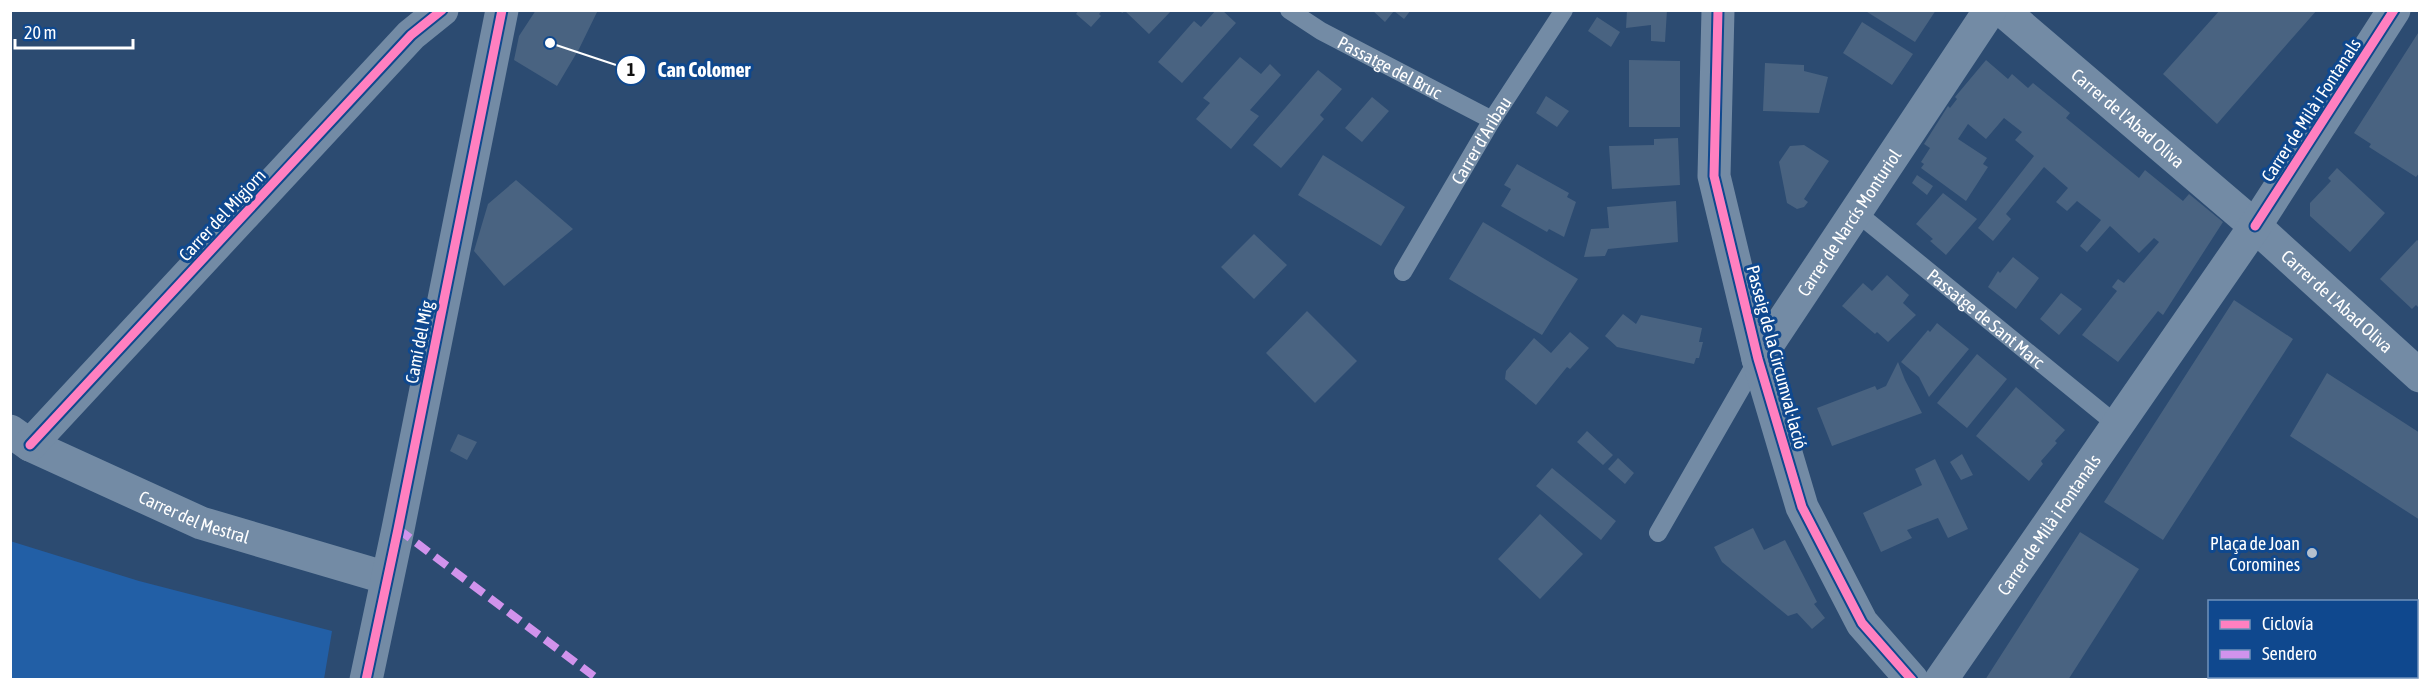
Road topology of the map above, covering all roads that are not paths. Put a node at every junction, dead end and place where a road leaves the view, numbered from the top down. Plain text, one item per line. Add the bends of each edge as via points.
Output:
1 (442, 10) edge
2 (502, 10) edge
3 (1288, 10) edge
4 (1564, 10) edge
5 (1718, 10) edge
6 (1990, 10) edge
7 (2002, 10) edge
8 (2394, 10) edge
9 (1492, 120) junction
10 (1856, 212) junction
11 (2255, 226) junction
12 (1403, 272) dead end
13 (1758, 359) junction
14 (2420, 376) edge
15 (2117, 425) junction
16 (20, 438) edge
17 (1658, 533) dead end
18 (387, 578) junction
19 (366, 680) edge
20 (1912, 680) edge
21 (1941, 680) edge

1 - 16 street, Carrer del Migjorn via 411,35
2 - 18 street, Camí del Mig
3 - 9 lane, Passatge del Bruc
4 - 9 lane, Carrer d'Aribau
5 - 13 street, Passeig de la Circumval·lació via 1714,176
6 - 10 street, Carrer de Narcís Monturiol
7 - 11 street, Carrer de l'Abad Oliva
8 - 11 street, Carrer de Milà i Fontanals
9 - 12 lane, Carrer d'Aribau
10 - 13 street, Carrer de Narcís Monturiol
10 - 15 lane, Passatge de Sant Marc
11 - 14 street, Carrer de L'Abad Oliva
11 - 15 street, Carrer de Milà i Fontanals
13 - 17 lane, Carrer de Narcís Monturiol
13 - 20 street, Passeig de la Circumval·lació via 1802,507 1862,623
15 - 21 street, Carrer de Milà i Fontanals
16 - 18 street, Carrer del Mestral via 201,523
18 - 19 street, Camí del Mig

